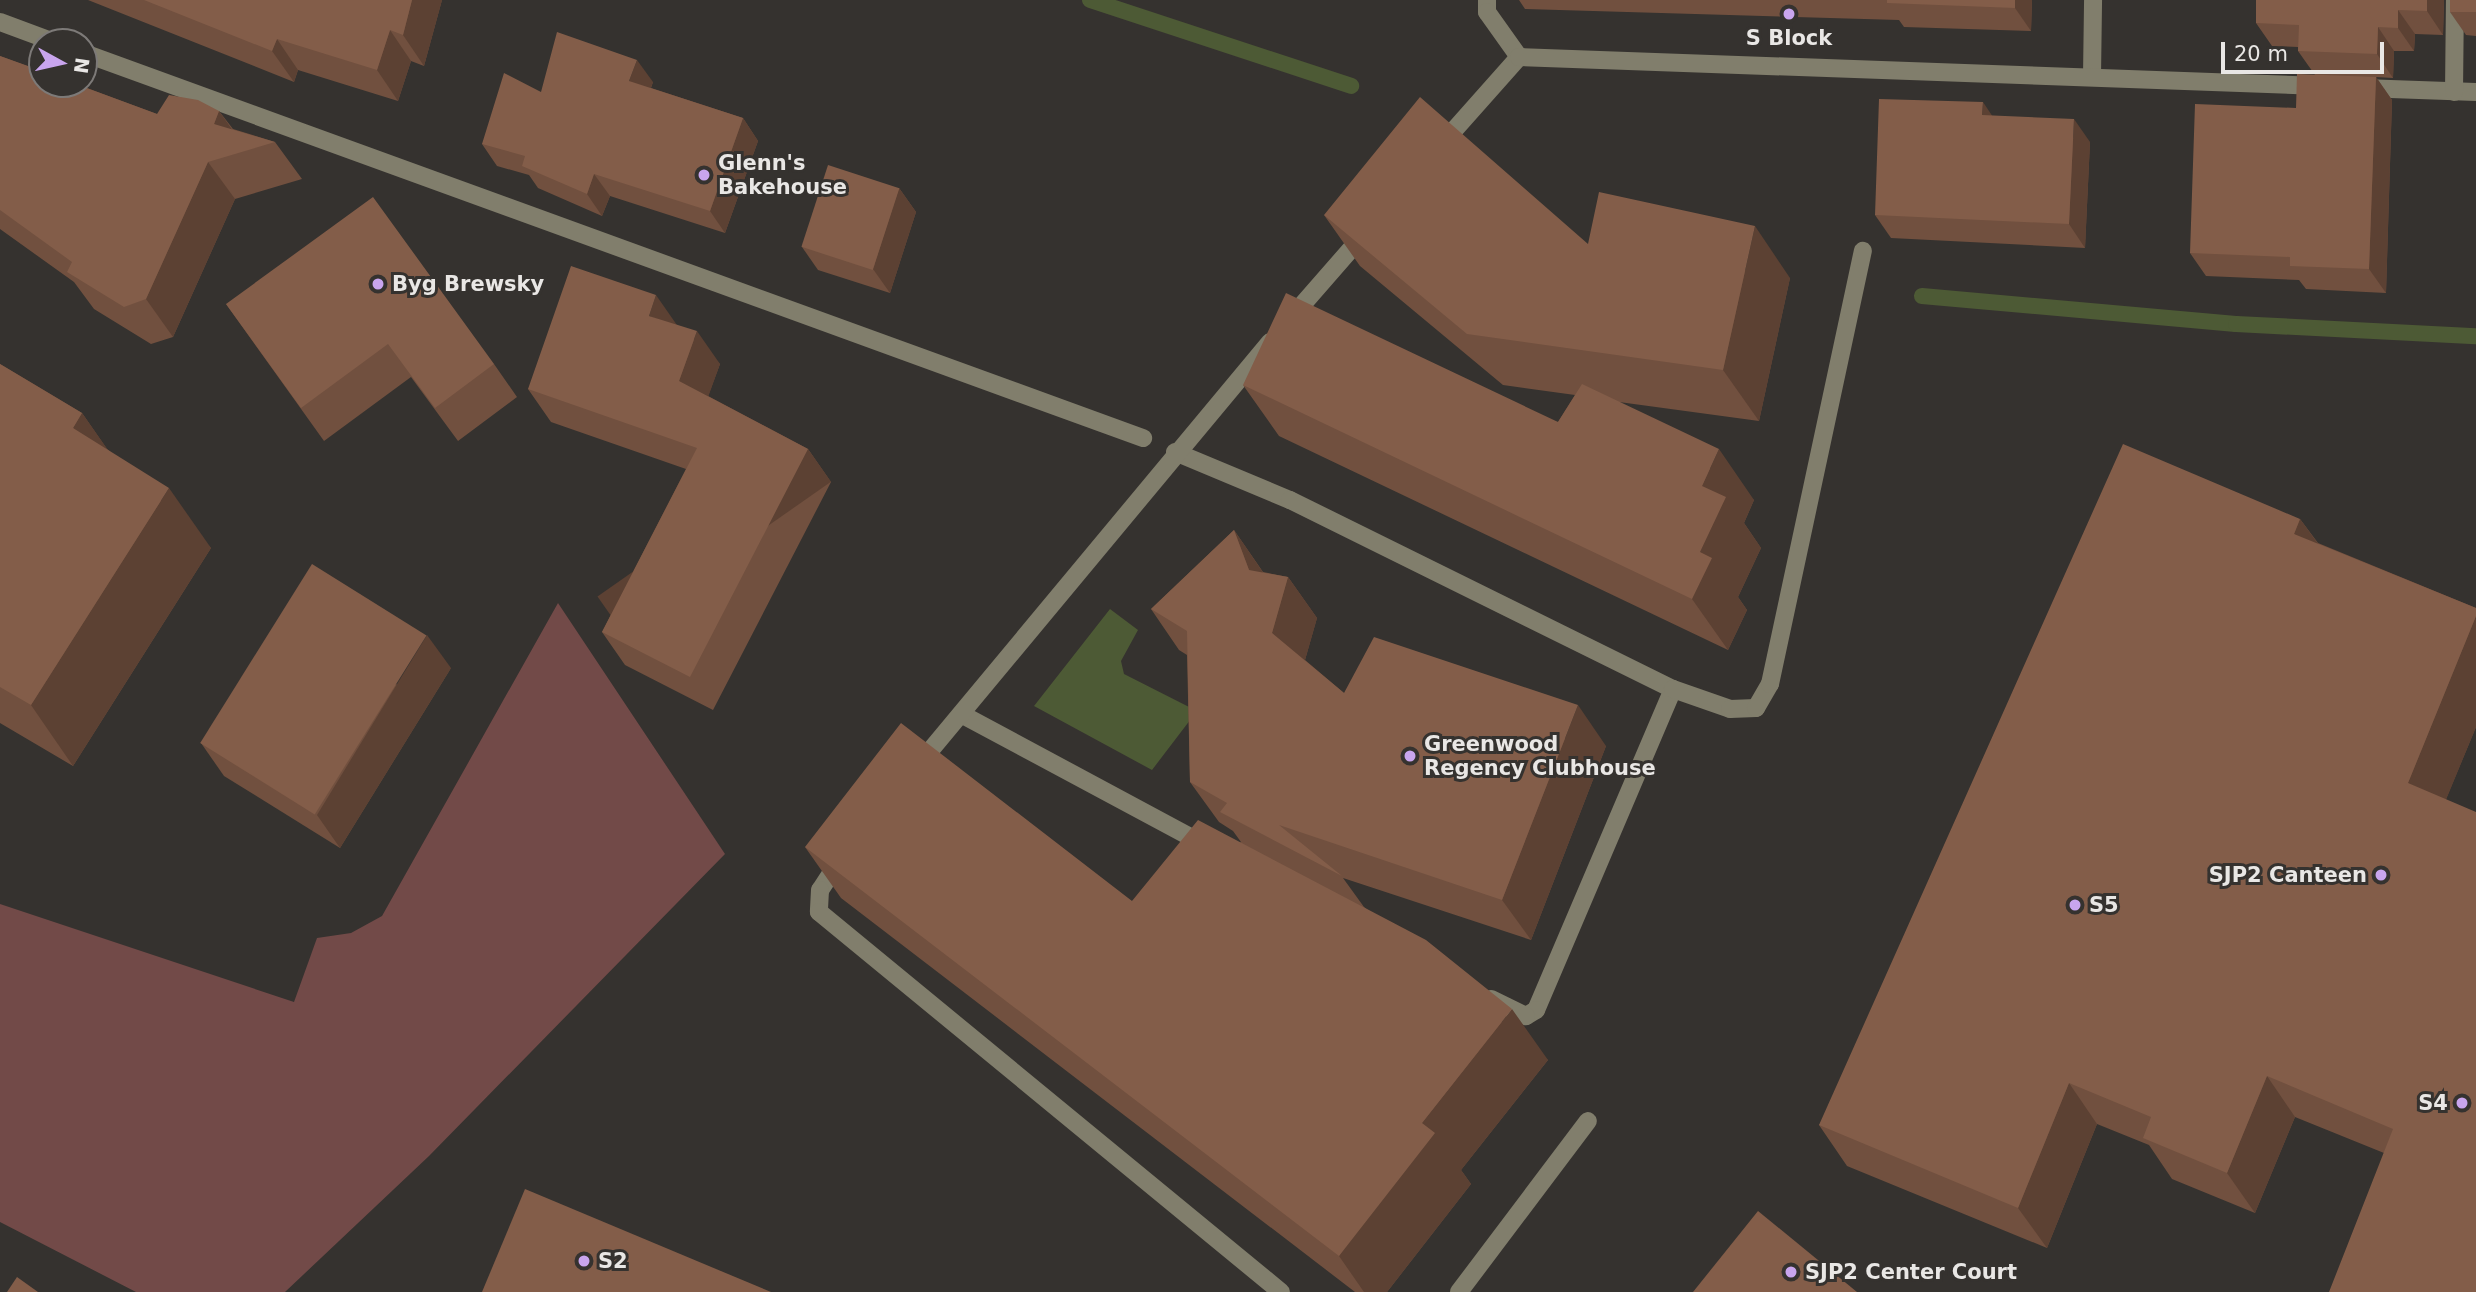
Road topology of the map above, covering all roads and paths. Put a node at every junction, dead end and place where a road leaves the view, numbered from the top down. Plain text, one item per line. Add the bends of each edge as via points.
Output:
1 (1487, 0) edge
2 (2093, 0) edge
3 (2455, 0) edge
4 (0, 22) edge
5 (28, 32) edge
6 (1519, 57) junction
7 (98, 58) edge
8 (2092, 76) junction
9 (2454, 92) junction
10 (2476, 92) edge
11 (1428, 160) edge
12 (1383, 212) edge
13 (1863, 251) dead end
14 (1143, 438) dead end
15 (1175, 452) junction
16 (1673, 689) junction
17 (961, 714) junction
18 (902, 785) edge
19 (851, 846) edge
20 (1227, 857) edge
21 (1470, 988) edge
22 (1588, 1121) dead end
23 (1280, 1292) edge
24 (1459, 1292) edge

1 - 6 street via 1487,12
2 - 8 street
3 - 9 street
4 - 5 street
6 - 8 street
6 - 11 street
7 - 14 street
8 - 9 street
9 - 10 street
12 - 15 street
13 - 16 street via 1770,684 1756,708 1730,709
15 - 16 street via 1290,500
15 - 17 street
16 - 21 street via 1536,1010 1525,1016
17 - 18 street
17 - 20 street
19 - 23 street via 826,876 819,912
22 - 24 street

